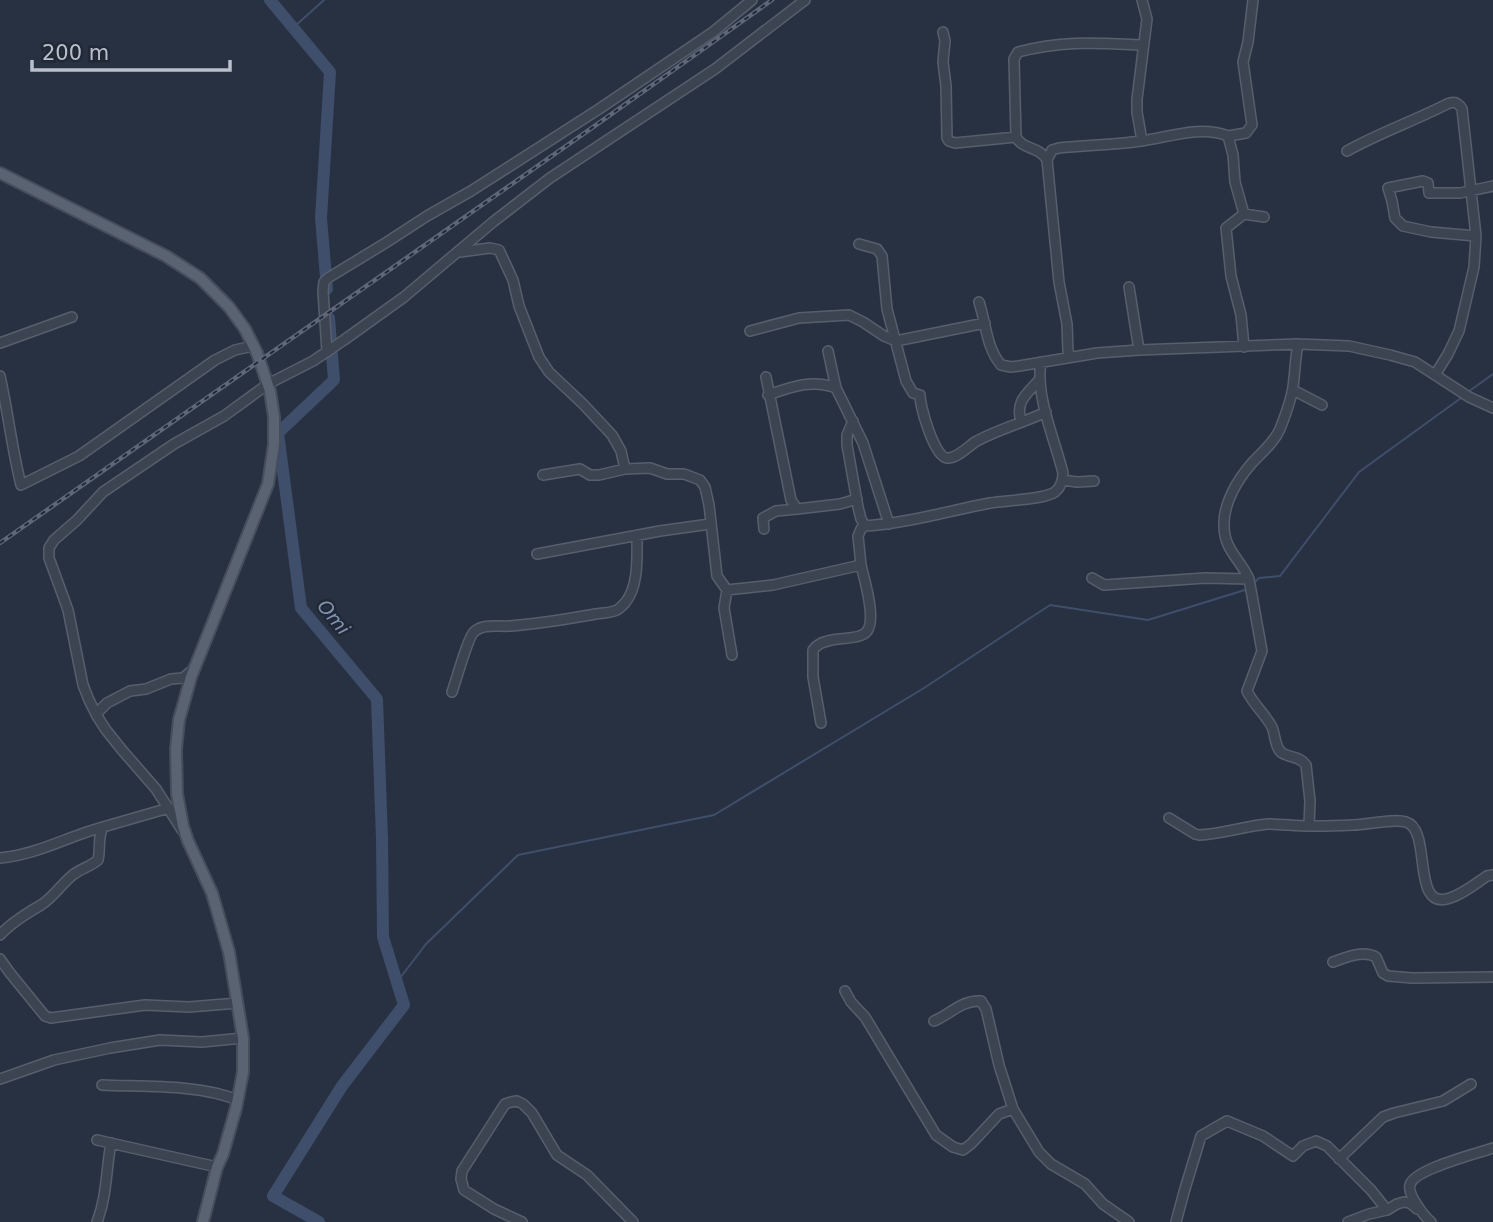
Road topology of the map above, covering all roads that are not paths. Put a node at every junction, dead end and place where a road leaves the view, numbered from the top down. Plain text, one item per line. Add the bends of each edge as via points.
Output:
1 (752, 0) edge
2 (805, 0) edge
3 (1142, 0) edge
4 (1253, 0) edge
5 (943, 33) dead end
6 (1143, 45) junction
7 (1228, 136) junction
8 (1016, 138) junction
9 (1142, 141) junction
10 (1348, 151) dead end
11 (1047, 160) junction
12 (0, 173) edge
13 (1493, 186) edge
14 (1472, 191) junction
15 (1244, 214) junction
16 (1264, 217) dead end
17 (1476, 236) junction
18 (859, 244) dead end
19 (457, 253) junction
20 (1129, 287) dead end
21 (979, 302) dead end
22 (72, 317) dead end
23 (985, 323) junction
24 (750, 331) dead end
25 (896, 341) junction
26 (0, 344) edge
27 (1298, 344) junction
28 (253, 346) junction
29 (1244, 346) junction
30 (1139, 350) junction
31 (828, 351) dead end
32 (327, 352) junction
33 (1071, 357) junction
34 (1041, 362) junction
35 (1435, 375) junction
36 (0, 376) edge
37 (766, 377) dead end
38 (1040, 379) junction
39 (268, 384) junction
40 (836, 388) junction
41 (1293, 390) junction
42 (768, 395) junction
43 (1322, 405) dead end
44 (1493, 408) edge
45 (1046, 412) junction
46 (853, 421) junction
47 (1021, 421) junction
48 (5, 433) edge
49 (625, 469) junction
50 (543, 475) dead end
51 (1063, 480) junction
52 (1094, 481) dead end
53 (857, 499) junction
54 (797, 509) junction
55 (710, 524) junction
56 (889, 524) junction
57 (865, 526) junction
58 (764, 529) dead end
59 (637, 536) junction
60 (537, 554) dead end
61 (861, 565) junction
62 (1092, 578) dead end
63 (1249, 579) junction
64 (727, 590) junction
65 (732, 655) dead end
66 (194, 669) junction
67 (452, 692) dead end
68 (96, 714) junction
69 (821, 723) dead end
70 (169, 808) junction
71 (1169, 818) dead end
72 (1309, 825) junction
73 (103, 827) junction
74 (188, 841) junction
75 (0, 858) edge
76 (1493, 875) edge
77 (0, 935) edge
78 (0, 958) edge
79 (1333, 962) dead end
80 (1493, 977) edge
81 (845, 991) dead end
82 (238, 1003) junction
83 (934, 1021) dead end
84 (243, 1038) junction
85 (0, 1079) edge
86 (1471, 1084) dead end
87 (102, 1085) dead end
88 (237, 1100) junction
89 (1013, 1109) junction
90 (97, 1140) dead end
91 (111, 1143) junction
92 (1493, 1149) edge
93 (1339, 1159) junction
94 (217, 1167) junction
95 (1387, 1210) junction
96 (1421, 1212) junction
97 (97, 1222) edge
98 (203, 1222) edge
99 (522, 1222) edge
100 (632, 1222) edge
101 (1129, 1222) edge
102 (1176, 1222) edge
103 (1348, 1222) edge
104 (1431, 1222) edge

1 - 32 street via 599,109 328,278 323,291
2 - 19 street via 715,69 550,178
3 - 6 street via 1147,19
4 - 7 street via 1243,62 1252,125 1246,133
5 - 8 street via 949,141
6 - 8 street via 1072,42 1018,52 1013,67
6 - 9 street via 1137,99
7 - 9 street via 1197,132
7 - 15 street
8 - 11 street
9 - 11 street via 1059,148 1052,150
10 - 14 street via 1453,102 1462,108
11 - 33 street
12 - 28 main road via 190,270 229,307
13 - 14 street
14 - 17 street
14 - 17 street via 1429,193 1428,183 1423,181 1388,188 1395,218 1403,226
15 - 16 street
15 - 29 street via 1226,228
17 - 35 street via 1459,331
18 - 25 street via 877,249 883,256 887,309
19 - 32 street
19 - 49 street via 499,250 539,357 612,435
20 - 30 street
21 - 23 street
22 - 26 street
23 - 25 street
23 - 34 street via 1000,365
24 - 25 street via 799,317 849,315
25 - 47 street via 906,381 913,393 920,395 930,434 942,457 956,455
27 - 29 street
27 - 35 street via 1349,346 1390,355 1415,362
27 - 41 street
28 - 39 main road
28 - 48 street via 215,360 79,456 21,485
29 - 30 street
30 - 33 street
31 - 40 street
32 - 39 street
33 - 34 street
34 - 38 street
35 - 44 street
36 - 48 street
37 - 42 street
38 - 45 street
38 - 47 street via 1019,406
39 - 66 main road via 274,431 268,484
39 - 68 street via 103,492 49,548 83,685
40 - 42 street via 803,384
40 - 46 street
41 - 43 street
41 - 63 street via 1279,430 1237,482 1225,515 1226,539
42 - 54 street via 791,500
45 - 47 street
45 - 51 street
46 - 53 street via 846,435
46 - 56 street
49 - 50 street via 599,475 580,469
49 - 55 street via 650,467 700,480
51 - 52 street
51 - 56 street via 1047,496
53 - 54 street
53 - 57 street
54 - 58 street via 769,514 763,519
55 - 59 street
55 - 64 street via 717,576
56 - 57 street
57 - 61 street via 858,536
59 - 60 street
59 - 67 street via 637,564 624,605 579,617 478,629 468,641
61 - 64 street via 773,585
61 - 69 street via 870,609 868,631 819,643 813,650
62 - 63 street via 1104,585
63 - 72 street via 1262,651 1247,691 1272,727 1281,753 1306,765
64 - 65 street via 724,608
66 - 68 street via 183,678 130,691
66 - 74 main road via 182,706 176,749 177,794
68 - 70 street
70 - 73 street
70 - 74 street
71 - 72 street via 1199,835 1264,824
72 - 76 street via 1397,820 1412,824 1425,881 1437,899 1454,897
73 - 75 street via 16,857
73 - 77 street via 98,860
74 - 82 main road via 212,893
78 - 82 street via 51,1018 145,1005
79 - 80 street via 1367,953 1376,957 1388,976
81 - 89 street via 936,1135 963,1150 999,1114
82 - 84 main road
83 - 89 street via 961,1004 981,1001
84 - 85 street via 160,1040 110,1048 54,1060
84 - 88 main road
86 - 93 street via 1443,1101 1383,1118
87 - 88 street via 208,1092
88 - 94 main road
89 - 101 street via 1051,1164 1085,1184
90 - 91 street
91 - 94 street
91 - 97 street
92 - 96 street via 1416,1177 1409,1191
93 - 95 street
93 - 102 street via 1316,1141 1293,1156 1263,1136 1227,1121 1201,1136
94 - 98 main road
95 - 96 street via 1404,1202
95 - 103 street
96 - 104 street
99 - 100 street via 464,1191 461,1179 505,1104 517,1101 532,1113 557,1155 587,1175

